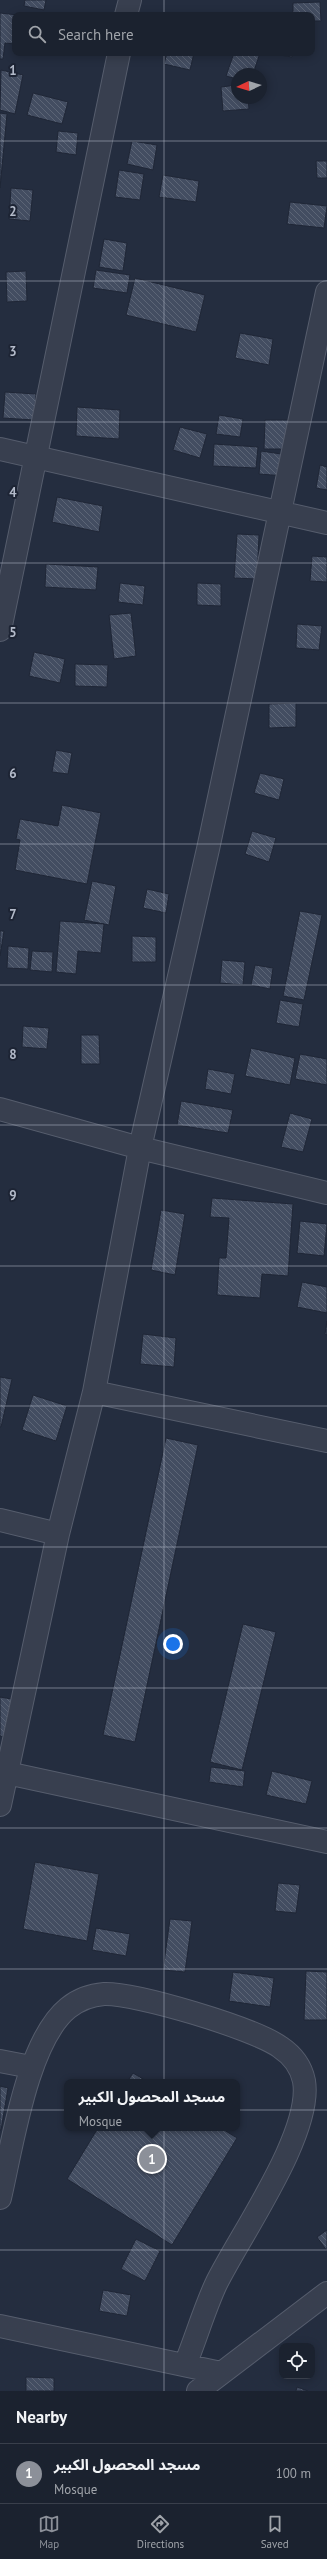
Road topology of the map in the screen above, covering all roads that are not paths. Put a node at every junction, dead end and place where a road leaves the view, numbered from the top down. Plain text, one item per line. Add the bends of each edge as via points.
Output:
1 (130, 0) edge
2 (127, 12) edge
3 (118, 56) edge
4 (327, 292) edge
5 (0, 449) edge
6 (36, 457) junction
7 (279, 512) junction
8 (327, 523) edge
9 (0, 630) edge
10 (0, 1109) edge
11 (140, 1148) junction
12 (327, 1193) edge
13 (94, 1392) junction
14 (327, 1441) edge
15 (0, 1520) edge
16 (58, 1534) junction
17 (7, 1773) junction
18 (0, 1805) edge
19 (327, 1842) edge
20 (0, 2061) edge
21 (31, 2067) junction
22 (0, 2198) edge
23 (327, 2294) edge
24 (0, 2326) edge
25 (185, 2365) junction
26 (221, 2373) junction
27 (198, 2391) edge

1 - 2 street
3 - 6 street
4 - 7 street
5 - 6 street
6 - 7 street
6 - 9 street
7 - 8 street
7 - 11 street via 208,849
10 - 11 street
11 - 12 street
11 - 13 street
13 - 14 street
13 - 16 street
15 - 16 street
16 - 17 street
17 - 18 street
17 - 19 street
20 - 21 street
21 - 22 street
21 - 25 street via 56,2019 78,2000 104,1994 147,2001 244,2028 280,2047 299,2064 304,2081 303,2107 294,2138 272,2184 215,2286
23 - 26 street
24 - 25 street
25 - 26 street
26 - 27 street

